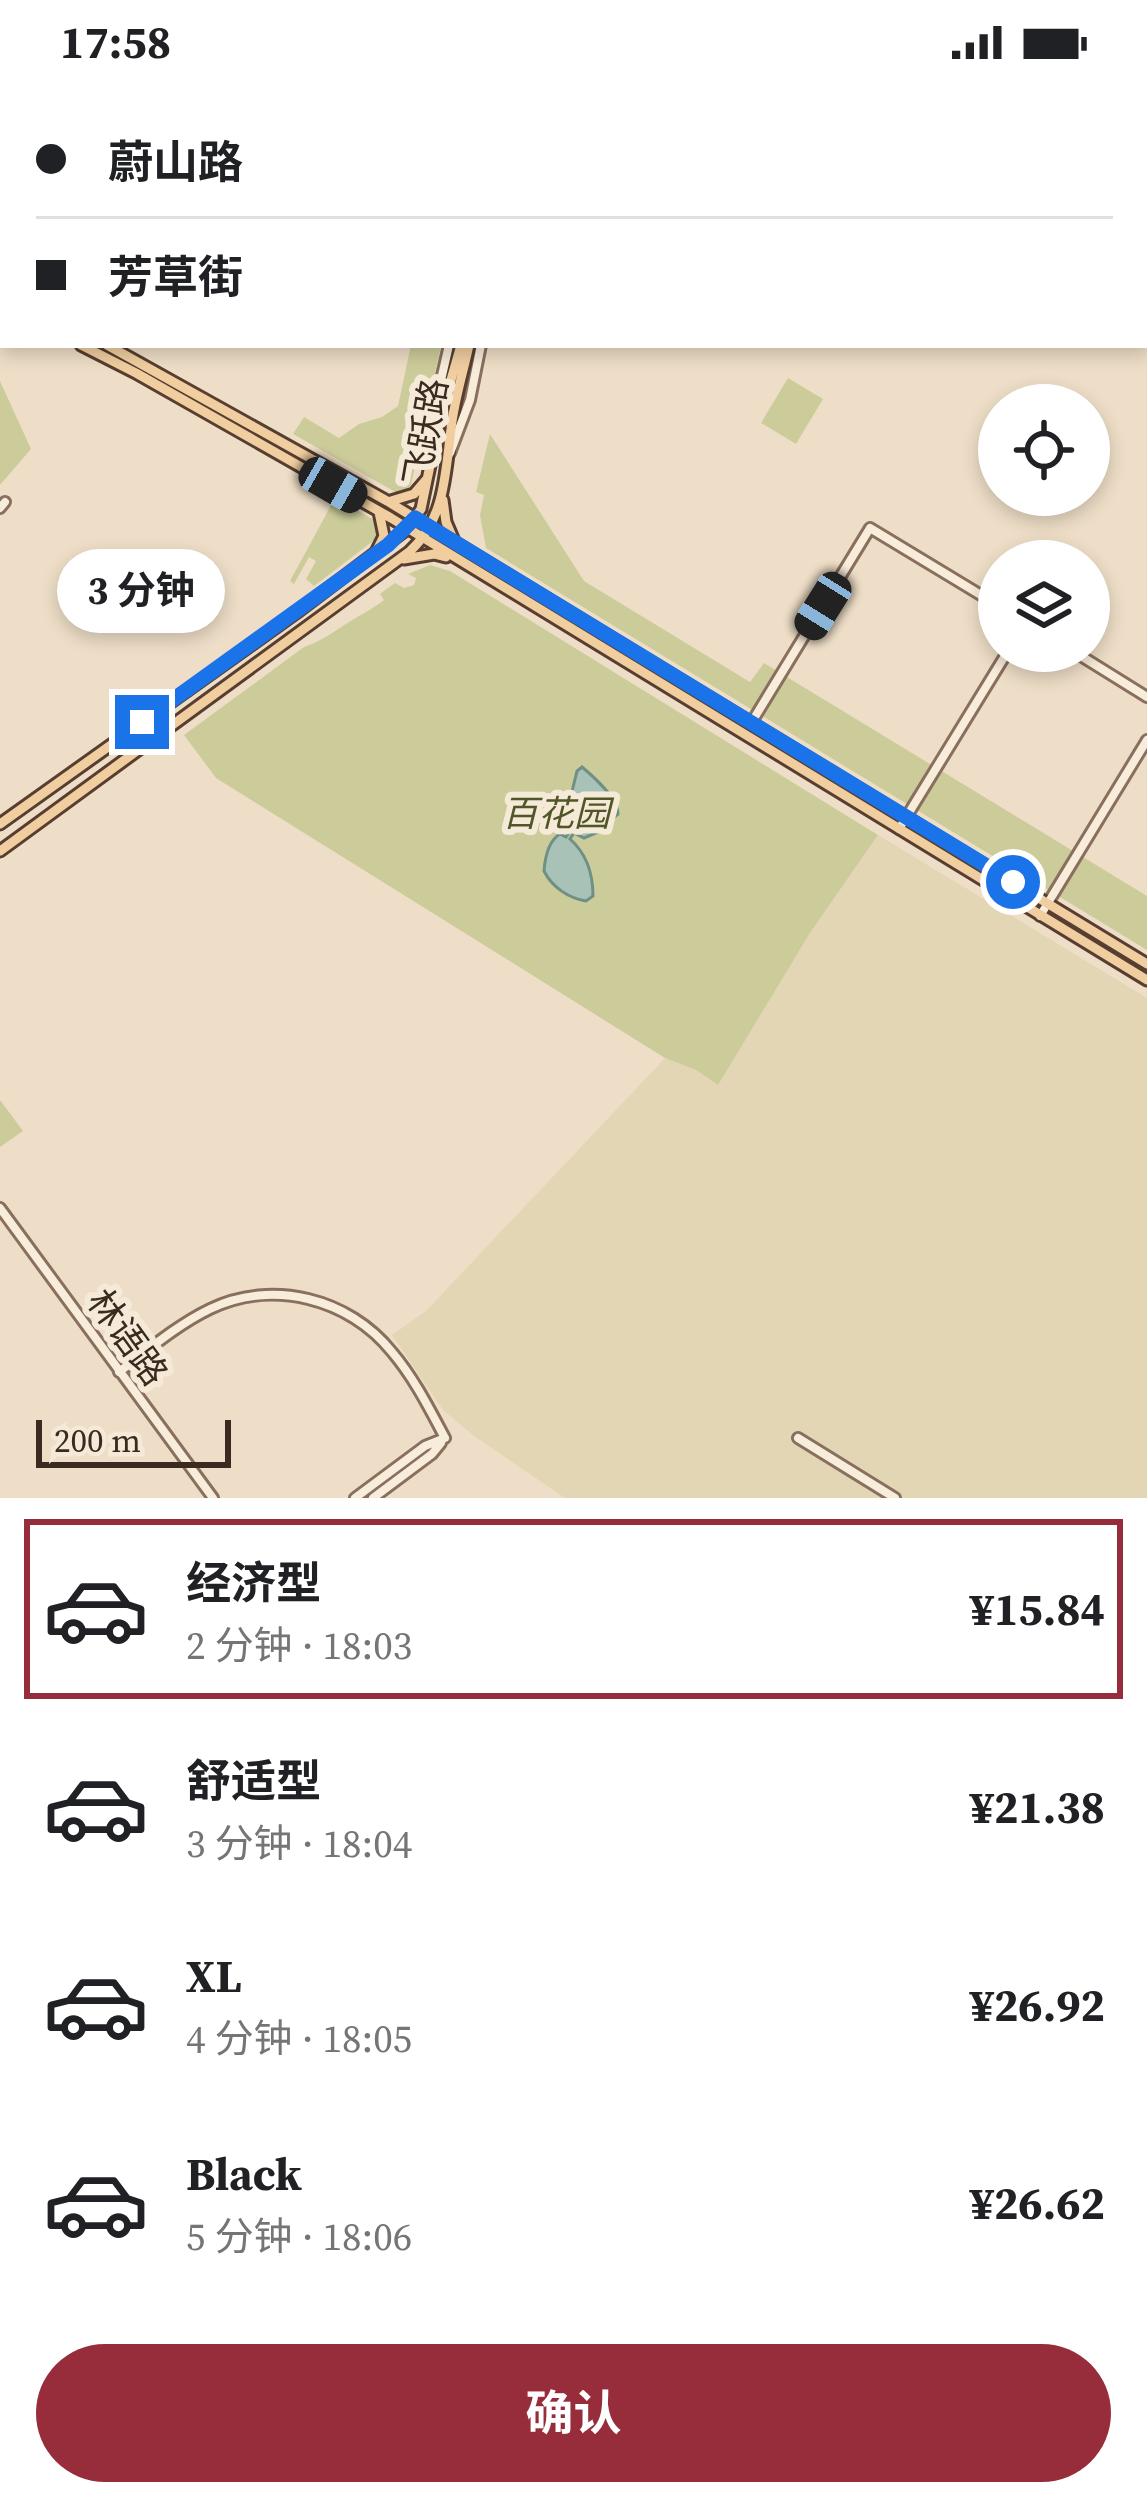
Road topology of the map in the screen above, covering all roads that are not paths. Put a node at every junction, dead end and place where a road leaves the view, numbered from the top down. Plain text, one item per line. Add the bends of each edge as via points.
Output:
1 (86, 348) edge
2 (112, 348) edge
3 (448, 348) edge
4 (464, 348) edge
5 (464, 348) edge
6 (480, 348) edge
7 (439, 422) junction
8 (449, 454) junction
9 (426, 481) junction
10 (442, 492) junction
11 (387, 501) junction
12 (379, 512) junction
13 (415, 518) junction
14 (431, 528) junction
15 (407, 529) junction
16 (424, 538) junction
17 (454, 541) junction
18 (374, 555) junction
19 (455, 559) junction
20 (398, 560) junction
21 (978, 593) edge
22 (285, 620) junction
23 (296, 636) junction
24 (995, 672) edge
25 (1107, 672) edge
26 (1147, 697) edge
27 (751, 723) junction
28 (744, 734) junction
29 (1147, 740) edge
30 (907, 817) junction
31 (0, 824) edge
32 (899, 829) junction
33 (0, 851) edge
34 (1048, 904) junction
35 (1040, 916) junction
36 (1147, 964) edge
37 (1147, 980) edge
38 (0, 1208) edge
39 (119, 1372) junction
40 (446, 1438) junction
41 (798, 1438) dead end
42 (213, 1498) edge
43 (355, 1498) edge
44 (373, 1498) edge
45 (896, 1498) edge

1 - 12 main road
2 - 11 main road
3 - 7 street
4 - 7 main road, 飞跃路
5 - 8 main road, 飞跃路
6 - 8 street
7 - 9 main road, 飞跃路
8 - 10 main road, 飞跃路
9 - 11 main road via 414,494
9 - 13 main road, 飞跃路
10 - 14 main road, 飞跃路
10 - 17 main road
11 - 13 main road
12 - 15 main road
12 - 18 main road via 384,536
13 - 14 main road
13 - 15 main road, 飞跃路
14 - 16 main road, 飞跃路
14 - 17 main road
15 - 16 main road
15 - 18 main road, 飞跃路
16 - 19 main road
16 - 20 main road, 飞跃路
17 - 27 main road
18 - 22 main road, 飞跃路
19 - 20 main road
19 - 28 main road
20 - 23 main road, 飞跃路
21 - 27 street via 870,527
22 - 23 main road
22 - 31 main road, 飞跃路
23 - 33 main road, 飞跃路
24 - 30 street
25 - 26 street
27 - 28 street
27 - 30 main road
28 - 32 main road
29 - 34 street
30 - 32 street
30 - 34 main road
32 - 35 main road
34 - 35 street
34 - 36 main road
35 - 37 main road
38 - 39 street, 林语路
39 - 40 street via 211,1309 296,1294 362,1324 389,1348
39 - 42 street, 林语路
40 - 43 street
40 - 44 street
41 - 45 street

